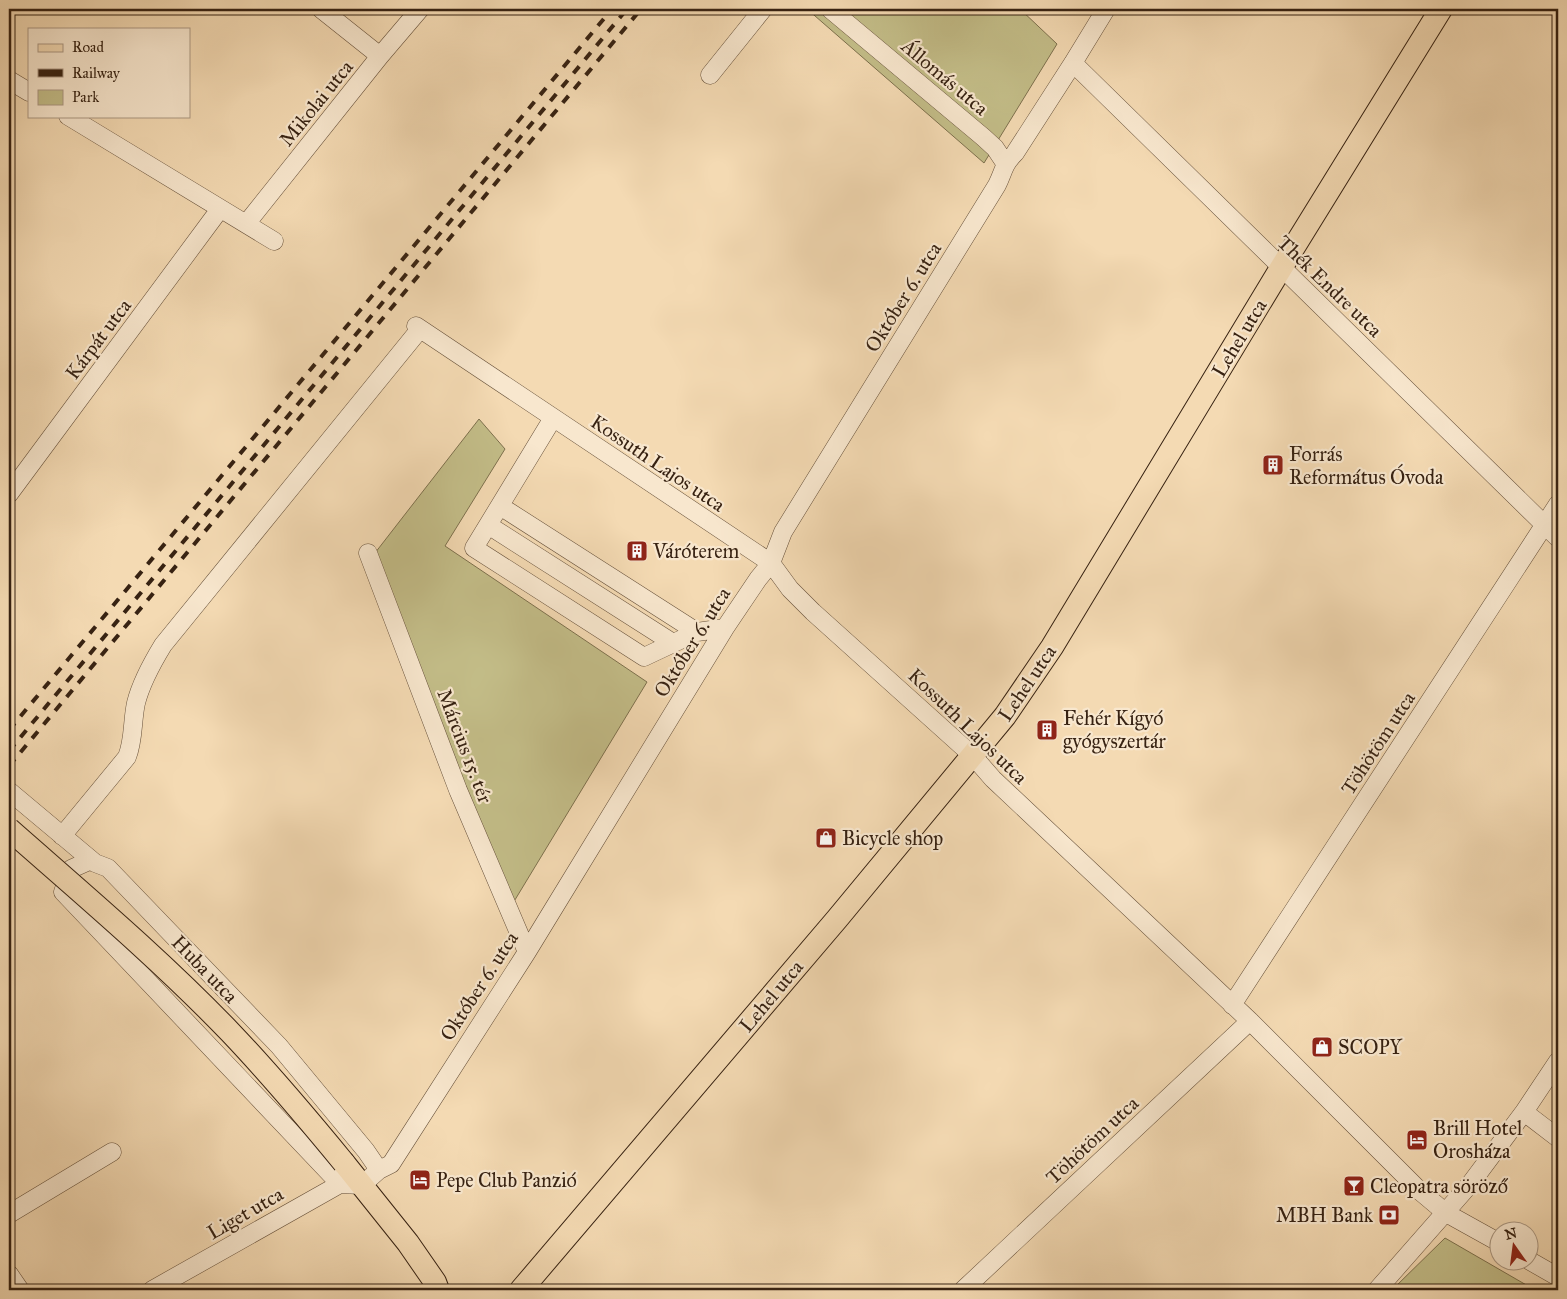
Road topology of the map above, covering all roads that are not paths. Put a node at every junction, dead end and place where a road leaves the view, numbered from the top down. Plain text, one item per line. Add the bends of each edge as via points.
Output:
1 (321, 9) edge
2 (420, 9) edge
3 (763, 9) edge
4 (1106, 9) edge
5 (1441, 9) edge
6 (837, 11) edge
7 (380, 56) junction
8 (1074, 63) junction
9 (710, 76) dead end
10 (9, 80) edge
11 (28, 91) edge
12 (71, 118) edge
13 (1005, 163) junction
14 (220, 209) junction
15 (246, 224) junction
16 (274, 241) dead end
17 (1281, 268) junction
18 (554, 418) junction
19 (9, 494) edge
20 (1558, 504) edge
21 (500, 506) junction
22 (488, 525) junction
23 (1545, 526) junction
24 (1558, 538) edge
25 (368, 552) dead end
26 (771, 563) junction
27 (725, 628) junction
28 (697, 632) junction
29 (673, 643) junction
30 (973, 756) junction
31 (9, 791) edge
32 (9, 829) edge
33 (62, 836) junction
34 (93, 862) junction
35 (527, 952) junction
36 (1232, 1005) junction
37 (1250, 1022) junction
38 (1558, 1061) edge
39 (1524, 1112) junction
40 (1558, 1138) edge
41 (112, 1152) dead end
42 (379, 1170) junction
43 (342, 1173) junction
44 (362, 1185) junction
45 (1446, 1213) junction
46 (9, 1214) edge
47 (1490, 1237) edge
48 (1540, 1267) edge
49 (9, 1274) edge
50 (1558, 1277) edge
51 (439, 1287) edge
52 (20, 1290) edge
53 (152, 1290) edge
54 (521, 1290) edge
55 (963, 1290) edge
56 (1377, 1290) edge

1 - 7 street
2 - 7 street, Mikolai utca
3 - 9 street
4 - 8 street, Október 6. utca
5 - 17 main road, Lehel utca
6 - 13 street, Állomás utca via 983,137
7 - 15 street, Mikolai utca
8 - 13 street, Október 6. utca
8 - 17 street, Thék Endre utca
10 - 11 street
12 - 14 street
13 - 26 street, Október 6. utca via 997,185 783,532
14 - 15 street
14 - 19 street, Kárpát utca
15 - 16 street
17 - 23 street, Thék Endre utca
17 - 30 main road, Lehel utca via 1052,647 1006,716
18 - 21 street
18 - 26 street, Kossuth Lajos utca
18 - 33 street, Kossuth Lajos utca via 418,328 163,645 136,703 132,746 127,758
20 - 23 street, Töhötöm utca
21 - 22 street
21 - 28 street
22 - 29 street
22 - 29 street via 474,548 595,626 644,657
23 - 24 street, Thék Endre utca
23 - 36 street, Töhötöm utca
25 - 35 street, Március 15. tér via 458,790
26 - 27 street, Október 6. utca
26 - 30 street, Kossuth Lajos utca via 813,612
27 - 28 street
27 - 35 street, Október 6. utca
28 - 29 street
30 - 36 street, Kossuth Lajos utca via 992,779
30 - 54 main road, Lehel utca
31 - 33 street, Huba utca
32 - 43 main road, bridge via 229,1031 288,1095
33 - 34 street, Huba utca
34 - 42 street, Huba utca via 108,868 279,1046
34 - 43 street via 71,869 63,892
35 - 42 street, Október 6. utca via 391,1164
36 - 37 street, Kossuth Lajos utca
37 - 45 street, Kossuth Lajos utca
37 - 55 street, Töhötöm utca
38 - 39 street
39 - 40 street
39 - 45 street
41 - 46 street
42 - 44 street, Október 6. utca
43 - 44 main road
43 - 53 street, Liget utca
44 - 51 main road
45 - 47 street, Kossuth Lajos utca
45 - 56 street
48 - 50 street
49 - 52 street

